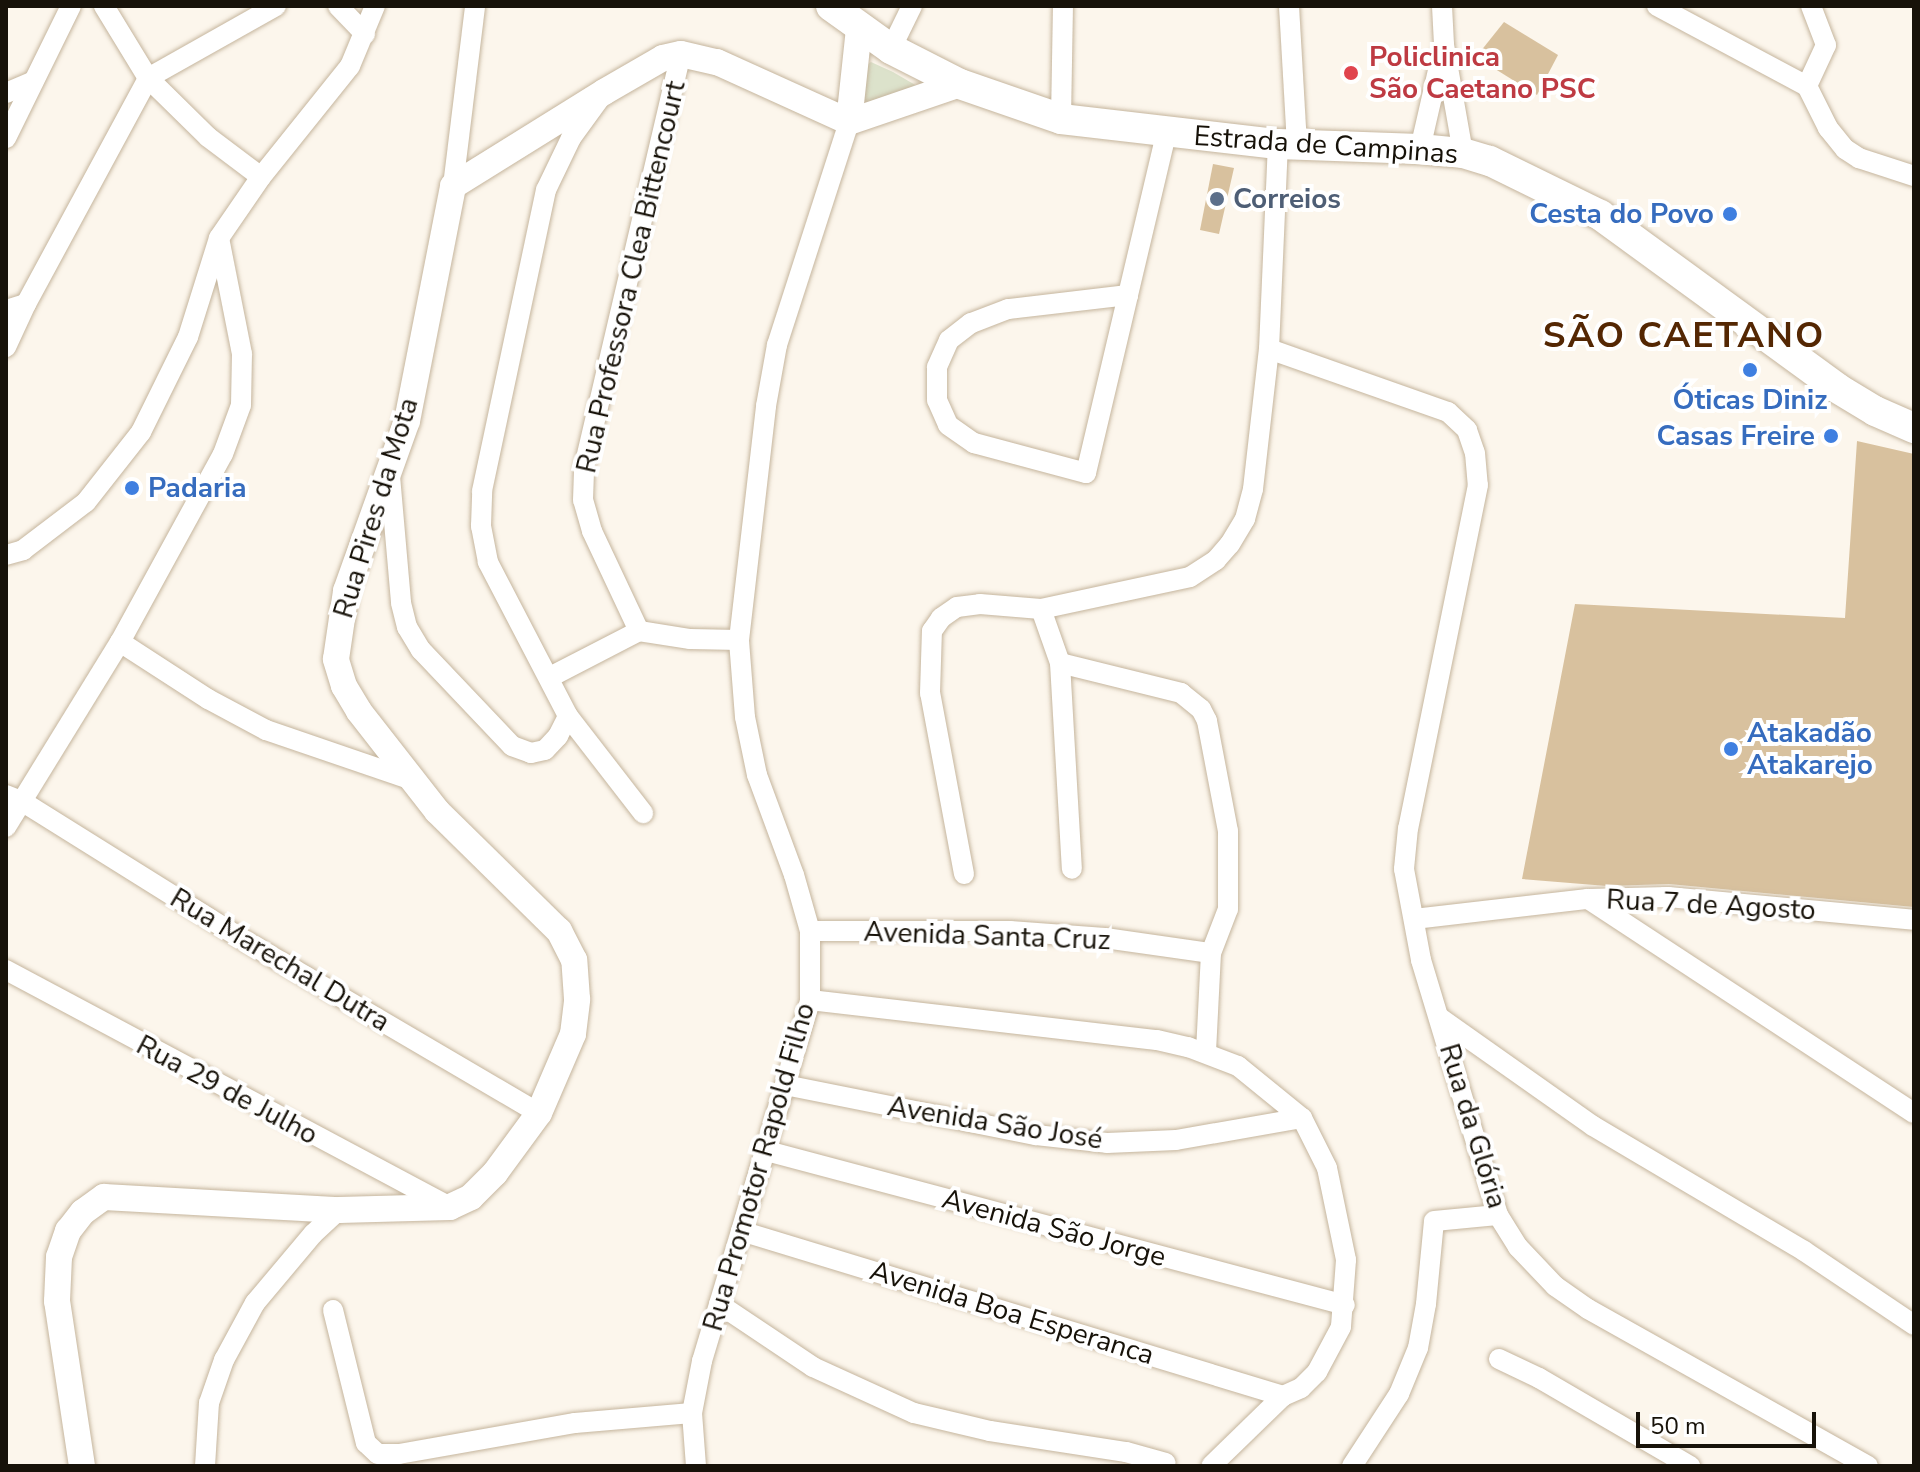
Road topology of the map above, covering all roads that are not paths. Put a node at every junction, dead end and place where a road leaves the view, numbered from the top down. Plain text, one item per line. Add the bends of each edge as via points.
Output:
1 (71, 6) edge
2 (104, 6) edge
3 (276, 6) edge
4 (338, 6) edge
5 (375, 6) edge
6 (475, 6) edge
7 (831, 6) edge
8 (912, 6) edge
9 (1063, 6) edge
10 (1289, 6) edge
11 (1442, 6) edge
12 (1657, 6) edge
13 (1811, 6) edge
14 (863, 18) edge
15 (365, 34) junction
16 (1444, 45) junction
17 (891, 49) junction
18 (681, 54) junction
19 (148, 78) junction
20 (34, 81) junction
21 (960, 84) junction
22 (1807, 86) junction
23 (604, 92) junction
24 (6, 93) edge
25 (1061, 119) junction
26 (849, 122) junction
27 (1166, 134) junction
28 (6, 138) edge
29 (1288, 144) junction
30 (1420, 149) junction
31 (1463, 153) junction
32 (1914, 176) edge
33 (261, 177) junction
34 (453, 186) junction
35 (219, 238) junction
36 (1128, 295) junction
37 (16, 307) edge
38 (6, 347) edge
39 (1269, 349) junction
40 (1914, 428) edge
41 (390, 476) junction
42 (6, 555) edge
43 (1041, 609) junction
44 (639, 631) junction
45 (739, 640) junction
46 (120, 642) junction
47 (1060, 663) junction
48 (550, 677) junction
49 (568, 716) junction
50 (412, 780) junction
51 (15, 799) edge
52 (643, 813) dead end
53 (6, 827) edge
54 (1072, 869) dead end
55 (964, 874) dead end
56 (1588, 899) junction
57 (1414, 919) junction
58 (1914, 920) edge
59 (810, 931) junction
60 (1211, 953) junction
61 (6, 970) edge
62 (810, 1000) junction
63 (1440, 1018) junction
64 (1206, 1052) junction
65 (785, 1085) junction
66 (539, 1113) junction
67 (1914, 1113) edge
68 (1302, 1118) junction
69 (763, 1150) junction
70 (450, 1207) junction
71 (339, 1210) junction
72 (1498, 1215) junction
73 (741, 1231) junction
74 (719, 1304) junction
75 (1345, 1305) junction
76 (333, 1310) dead end
77 (1914, 1325) edge
78 (1499, 1359) dead end
79 (1283, 1396) junction
80 (692, 1413) junction
81 (397, 1460) edge
82 (1169, 1465) edge
83 (82, 1466) edge
84 (205, 1466) edge
85 (696, 1466) edge
86 (1211, 1466) edge
87 (1352, 1466) edge
88 (1690, 1466) edge
89 (1868, 1466) edge

1 - 20 street
2 - 19 street
3 - 19 street
4 - 15 street
5 - 15 street
6 - 34 street, Rua Pires da Mota
7 - 14 main road, Estrada de Campinas
8 - 17 street
9 - 25 street
10 - 29 street
11 - 16 street
12 - 22 street
13 - 22 street via 1826,45
14 - 17 main road, Estrada de Campinas
14 - 26 street, Rua Promotor Rapold Filho
15 - 33 street via 350,66
16 - 30 street
16 - 31 street
17 - 21 main road, Estrada de Campinas
18 - 23 street via 663,58
18 - 26 street via 717,62
18 - 44 street, Rua Professora Clea Bittencourt via 584,467 583,500 592,531
19 - 33 street via 208,137
19 - 37 street
20 - 24 street
20 - 28 street
21 - 25 main road, Estrada de Campinas
21 - 26 street
22 - 32 street via 1845,149
23 - 34 street
23 - 48 street via 571,138 546,190 482,491 488,562
25 - 27 main road, Estrada de Campinas
26 - 45 street, Rua Promotor Rapold Filho via 777,345
27 - 29 main road, Estrada de Campinas
27 - 36 street
29 - 30 main road, Estrada de Campinas
29 - 39 street
30 - 31 main road, Estrada de Campinas
31 - 40 main road, Estrada de Campinas via 1525,176 1600,215 1837,388
33 - 35 street
34 - 41 street, Rua Pires da Mota via 407,421
35 - 42 street via 188,337 141,432 86,502 23,550
35 - 46 street via 242,354 241,405 223,454
36 - 36 street via 1086,473 974,443 948,425 937,400 937,367 949,340 971,323 1008,309
37 - 38 street
39 - 43 street via 1253,489 1245,519 1216,560 1190,577
39 - 57 street, Rua da Glória via 1448,412 1467,430 1475,453 1478,485 1408,828 1404,869
41 - 49 street via 401,603 421,650 512,746 531,753 545,750
41 - 50 street, Rua Pires da Mota via 346,591 336,659 359,711
43 - 47 street
43 - 55 street via 957,607 932,631 930,693
44 - 45 street
44 - 48 street
45 - 59 street, Rua Promotor Rapold Filho via 745,717 757,775
46 - 50 street via 266,730
46 - 51 street
47 - 54 street
47 - 60 street via 1181,693 1201,709 1228,831 1228,909
48 - 49 street
49 - 52 street
50 - 66 street, Rua Pires da Mota via 559,931 574,960 573,1034
51 - 53 street
51 - 66 street, Rua Marechal Dutra
56 - 57 street, Rua 7 de Agosto
56 - 58 street, Rua 7 de Agosto via 1668,897
56 - 67 street
57 - 63 street, Rua da Glória
59 - 60 street, Avenida Santa Cruz via 1010,931
59 - 62 street, Rua Promotor Rapold Filho
60 - 64 street
61 - 70 street, Rua 29 de Julho
62 - 64 street via 1157,1040
62 - 65 street, Rua Promotor Rapold Filho
63 - 72 street, Rua da Glória
63 - 77 street via 1604,1133 1804,1251
64 - 68 street via 1238,1066
65 - 68 street, Avenida São José via 1036,1135 1107,1143 1176,1140
65 - 69 street, Rua Promotor Rapold Filho
66 - 70 street, Rua Pires da Mota via 495,1173 471,1197
68 - 75 street via 1327,1168 1346,1260
69 - 73 street, Rua Promotor Rapold Filho
69 - 75 street, Avenida São Jorge
70 - 71 street
71 - 83 street via 104,1197 83,1212 68,1231 59,1257 57,1301
71 - 84 street via 255,1303 224,1360 209,1403
72 - 87 street via 1434,1221 1418,1348 1399,1394
72 - 89 street, Rua da Glória via 1518,1247 1555,1286 1588,1309
73 - 74 street, Rua Promotor Rapold Filho
73 - 79 street, Avenida Boa Esperanca
74 - 80 street, Rua Promotor Rapold Filho
74 - 82 street via 813,1367 914,1413 1126,1452
75 - 79 street via 1334,1346 1317,1372
76 - 81 street via 366,1443 373,1452
78 - 88 street
79 - 86 street
80 - 81 street via 575,1423
80 - 85 street, Rua Promotor Rapold Filho

